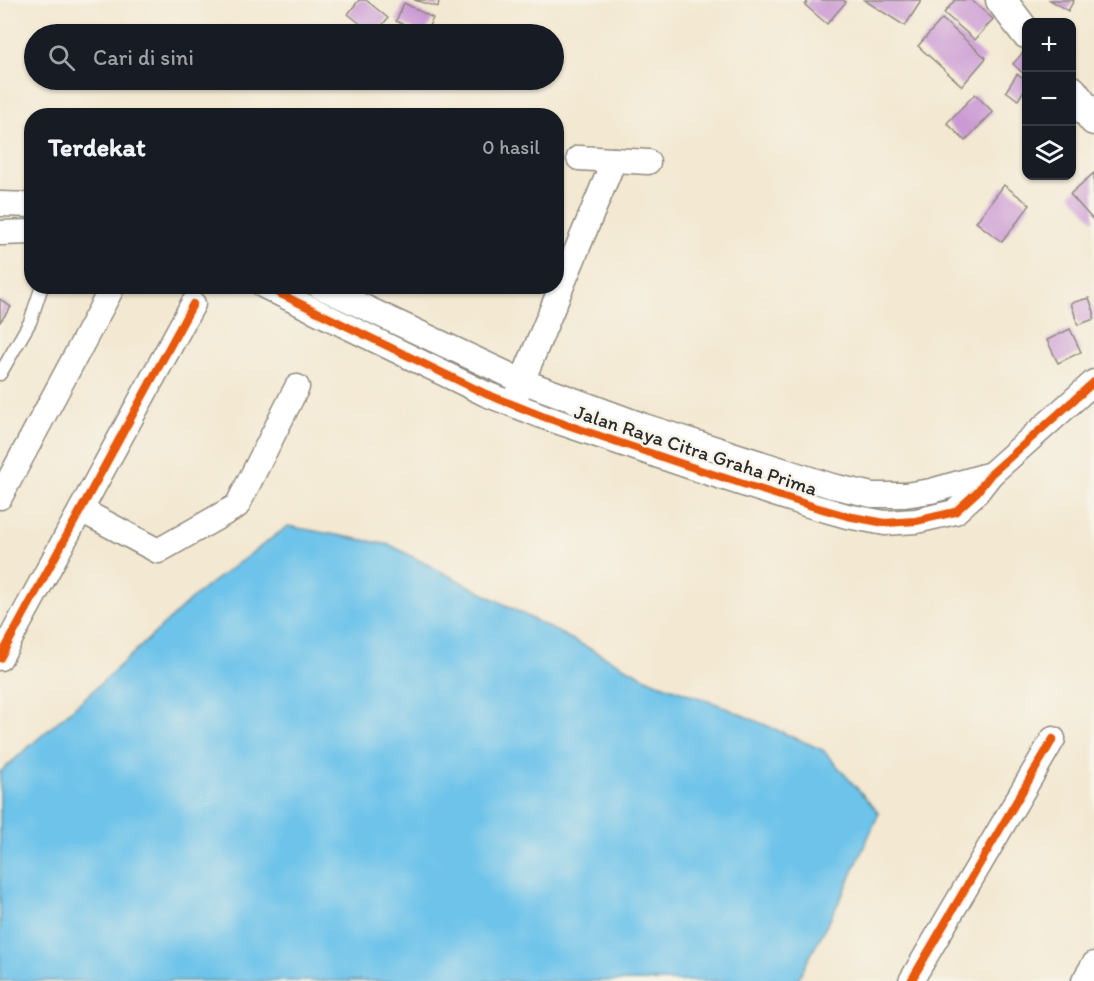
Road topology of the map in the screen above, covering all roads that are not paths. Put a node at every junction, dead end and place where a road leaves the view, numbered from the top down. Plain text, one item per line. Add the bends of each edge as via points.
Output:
1 (1001, 0) edge
2 (1022, 28) edge
3 (1076, 97) edge
4 (1094, 120) edge
5 (597, 159) junction
6 (648, 162) dead end
7 (0, 204) edge
8 (24, 205) edge
9 (0, 222) edge
10 (24, 232) edge
11 (0, 233) edge
12 (564, 237) edge
13 (564, 246) edge
14 (39, 294) edge
15 (108, 294) edge
16 (281, 294) edge
17 (336, 294) edge
18 (541, 294) edge
19 (546, 294) edge
20 (194, 304) dead end
21 (0, 374) edge
22 (514, 378) junction
23 (1094, 382) edge
24 (297, 387) dead end
25 (504, 401) junction
26 (991, 474) junction
27 (0, 497) edge
28 (81, 510) junction
29 (0, 658) edge
30 (1053, 739) dead end
31 (911, 981) edge

1 - 2 street
3 - 4 street
5 - 6 street
5 - 12 street
5 - 13 street
7 - 8 street
9 - 11 street
10 - 11 street
14 - 21 lane via 30,322
15 - 27 street
16 - 25 street, Jalan Raya Citra Graha Prima
17 - 22 street, Jalan Raya Citra Graha Prima
18 - 22 street
19 - 22 street
20 - 28 street
22 - 25 street
22 - 26 street, Jalan Raya Citra Graha Prima via 644,426 872,495 931,491
23 - 26 street, Jalan Raya Citra Graha Prima
24 - 28 street via 237,506 158,551
25 - 26 street, Jalan Raya Citra Graha Prima via 599,437 768,492 847,516 885,522 916,521 955,512
28 - 29 street
30 - 31 street

